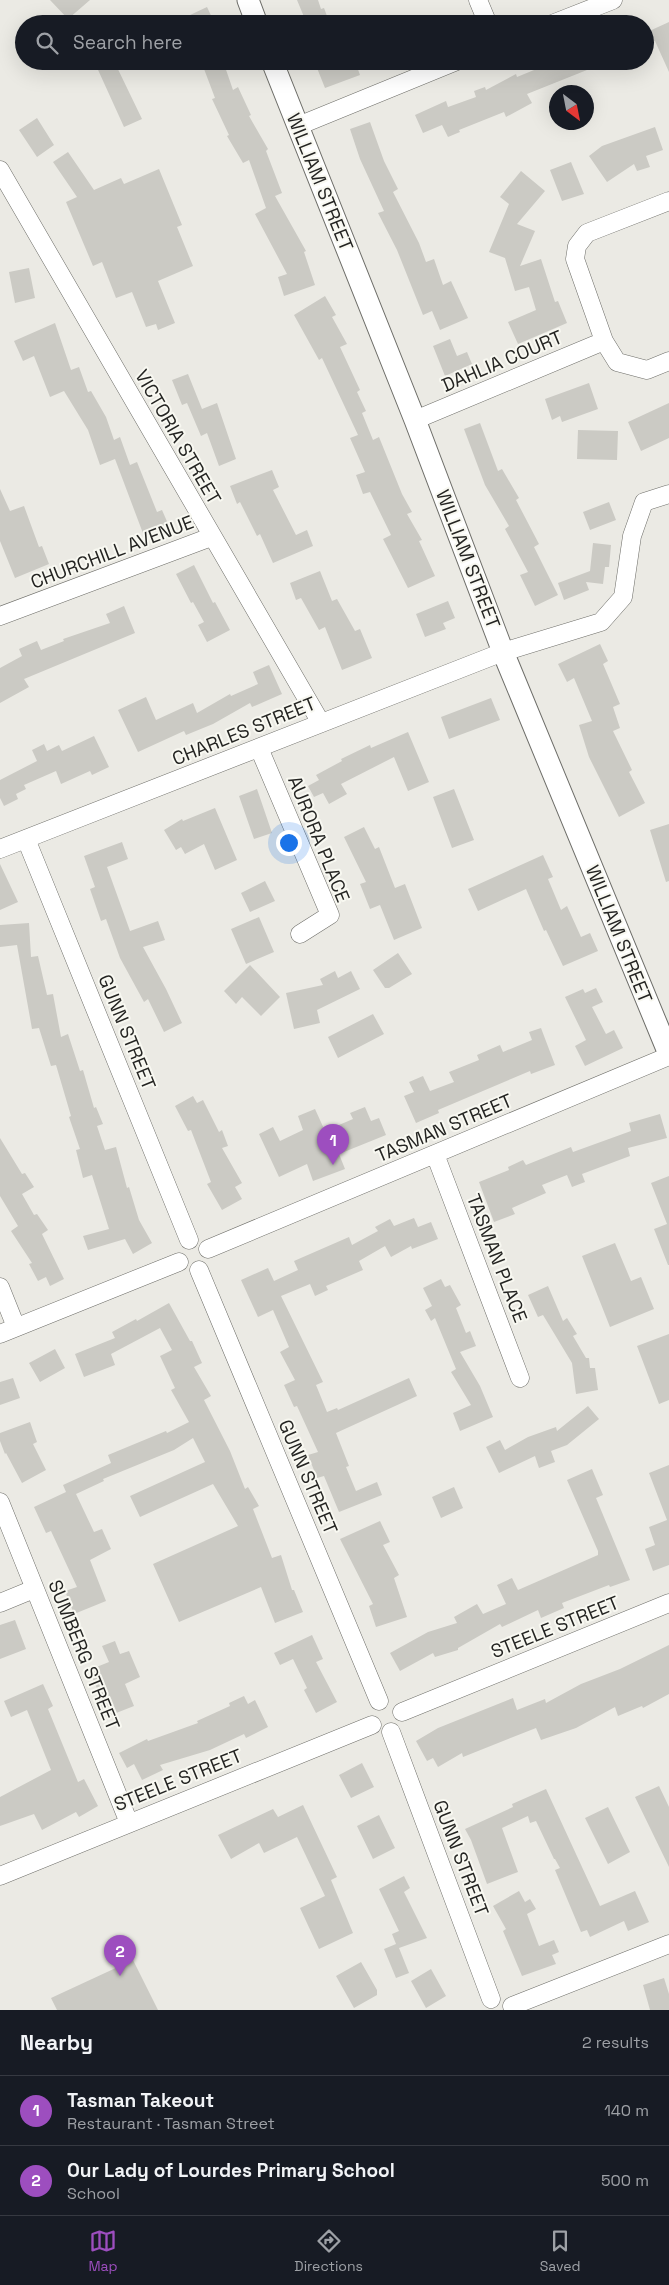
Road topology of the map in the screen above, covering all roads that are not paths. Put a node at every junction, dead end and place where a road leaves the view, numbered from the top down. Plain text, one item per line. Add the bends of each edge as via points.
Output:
1 (248, 0) edge
2 (478, 0) edge
3 (614, 0) edge
4 (254, 15) edge
5 (484, 15) edge
6 (575, 15) edge
7 (276, 70) edge
8 (435, 70) edge
9 (298, 126) junction
10 (0, 170) edge
11 (669, 201) edge
12 (604, 341) junction
13 (669, 360) edge
14 (416, 420) junction
15 (669, 494) edge
16 (211, 537) junction
17 (0, 616) edge
18 (503, 652) junction
19 (320, 723) junction
20 (259, 748) junction
21 (26, 839) junction
22 (0, 849) edge
23 (300, 934) dead end
24 (669, 1055) edge
25 (435, 1154) junction
26 (189, 1240) junction
27 (208, 1249) junction
28 (179, 1262) junction
29 (199, 1270) junction
30 (0, 1287) edge
31 (8, 1330) edge
32 (520, 1378) dead end
33 (0, 1502) edge
34 (34, 1589) junction
35 (0, 1603) edge
36 (669, 1603) edge
37 (379, 1701) junction
38 (402, 1712) junction
39 (372, 1725) junction
40 (391, 1732) junction
41 (129, 1823) junction
42 (0, 1876) edge
43 (669, 1944) edge
44 (487, 2005) edge
45 (513, 2008) edge

1 - 4 main road
2 - 5 street
3 - 6 street
7 - 9 main road, WILLIAM STREET
8 - 9 street
9 - 14 main road, WILLIAM STREET
10 - 16 street, VICTORIA STREET
11 - 12 street via 587,233 577,246 575,259
12 - 13 street via 616,362 647,370
12 - 14 street, DAHLIA COURT
14 - 18 main road, WILLIAM STREET
15 - 18 street, CHARLES STREET via 644,502 632,536 623,597 601,622
16 - 17 street, CHURCHILL AVENUE
16 - 19 street, VICTORIA STREET
18 - 19 street, CHARLES STREET
18 - 24 main road, WILLIAM STREET
19 - 20 street, CHARLES STREET
20 - 21 street, CHARLES STREET
20 - 23 street, AURORA PLACE via 330,915
21 - 22 street, CHARLES STREET
21 - 26 street, GUNN STREET
24 - 25 street, TASMAN STREET
25 - 27 street, TASMAN STREET
25 - 32 street, TASMAN PLACE
26 - 27 street via 200,1241
26 - 28 street via 180,1246
27 - 29 street via 208,1259
28 - 29 street via 185,1269
28 - 31 street
29 - 37 street, GUNN STREET
30 - 31 street
33 - 34 street, SUMBERG STREET
34 - 35 street
34 - 41 street, SUMBERG STREET
36 - 38 street, STEELE STREET
37 - 38 street via 392,1701
37 - 39 street via 370,1713
38 - 40 street via 399,1726
39 - 40 street via 382,1732
39 - 41 street, STEELE STREET
40 - 44 street, GUNN STREET
41 - 42 street, STEELE STREET
43 - 45 street
44 - 45 street via 500,1998

